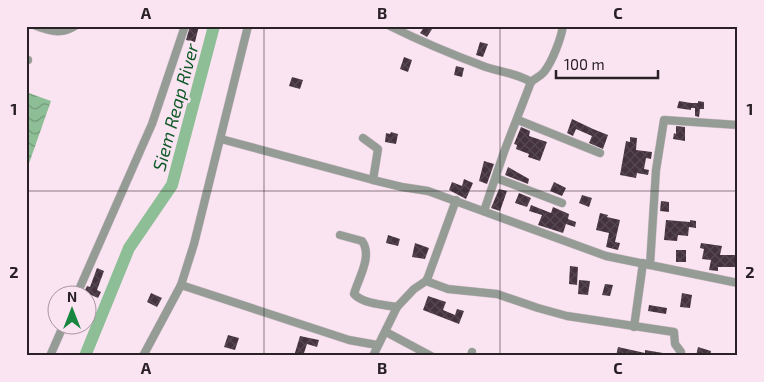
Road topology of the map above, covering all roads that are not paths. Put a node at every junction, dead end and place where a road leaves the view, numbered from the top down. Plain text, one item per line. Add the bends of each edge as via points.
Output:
1 (36, 26) edge
2 (74, 26) edge
3 (185, 26) edge
4 (248, 26) edge
5 (390, 26) edge
6 (563, 26) edge
7 (531, 82) junction
8 (518, 120) junction
9 (738, 125) edge
10 (363, 138) dead end
11 (221, 139) junction
12 (600, 153) dead end
13 (496, 178) junction
14 (373, 180) junction
15 (456, 200) junction
16 (562, 203) dead end
17 (484, 211) junction
18 (340, 235) dead end
19 (646, 264) junction
20 (426, 281) junction
21 (738, 283) edge
22 (81, 284) edge
23 (180, 285) junction
24 (398, 307) junction
25 (634, 327) junction
26 (386, 332) junction
27 (60, 334) edge
28 (377, 345) junction
29 (50, 356) edge
30 (144, 356) edge
31 (373, 356) edge
32 (431, 356) edge
33 (681, 356) edge

1 - 2 street via 56,33
3 - 22 street via 152,124
4 - 11 street
5 - 7 street via 433,46
6 - 7 street via 547,67
7 - 8 street
8 - 12 street
8 - 13 street
9 - 19 street via 664,120
10 - 14 street via 378,149
11 - 14 street
11 - 23 street
13 - 16 street
13 - 17 street
14 - 15 street
15 - 17 street
15 - 20 street
17 - 19 street via 606,256
18 - 24 street via 365,244 366,256 354,294 356,297
19 - 21 street
19 - 25 street
20 - 24 street
20 - 25 street via 448,289 497,294 567,316
23 - 28 street via 349,340
23 - 30 street
24 - 26 street
25 - 33 street via 674,332
26 - 28 street
26 - 32 street
27 - 29 street
28 - 31 street

